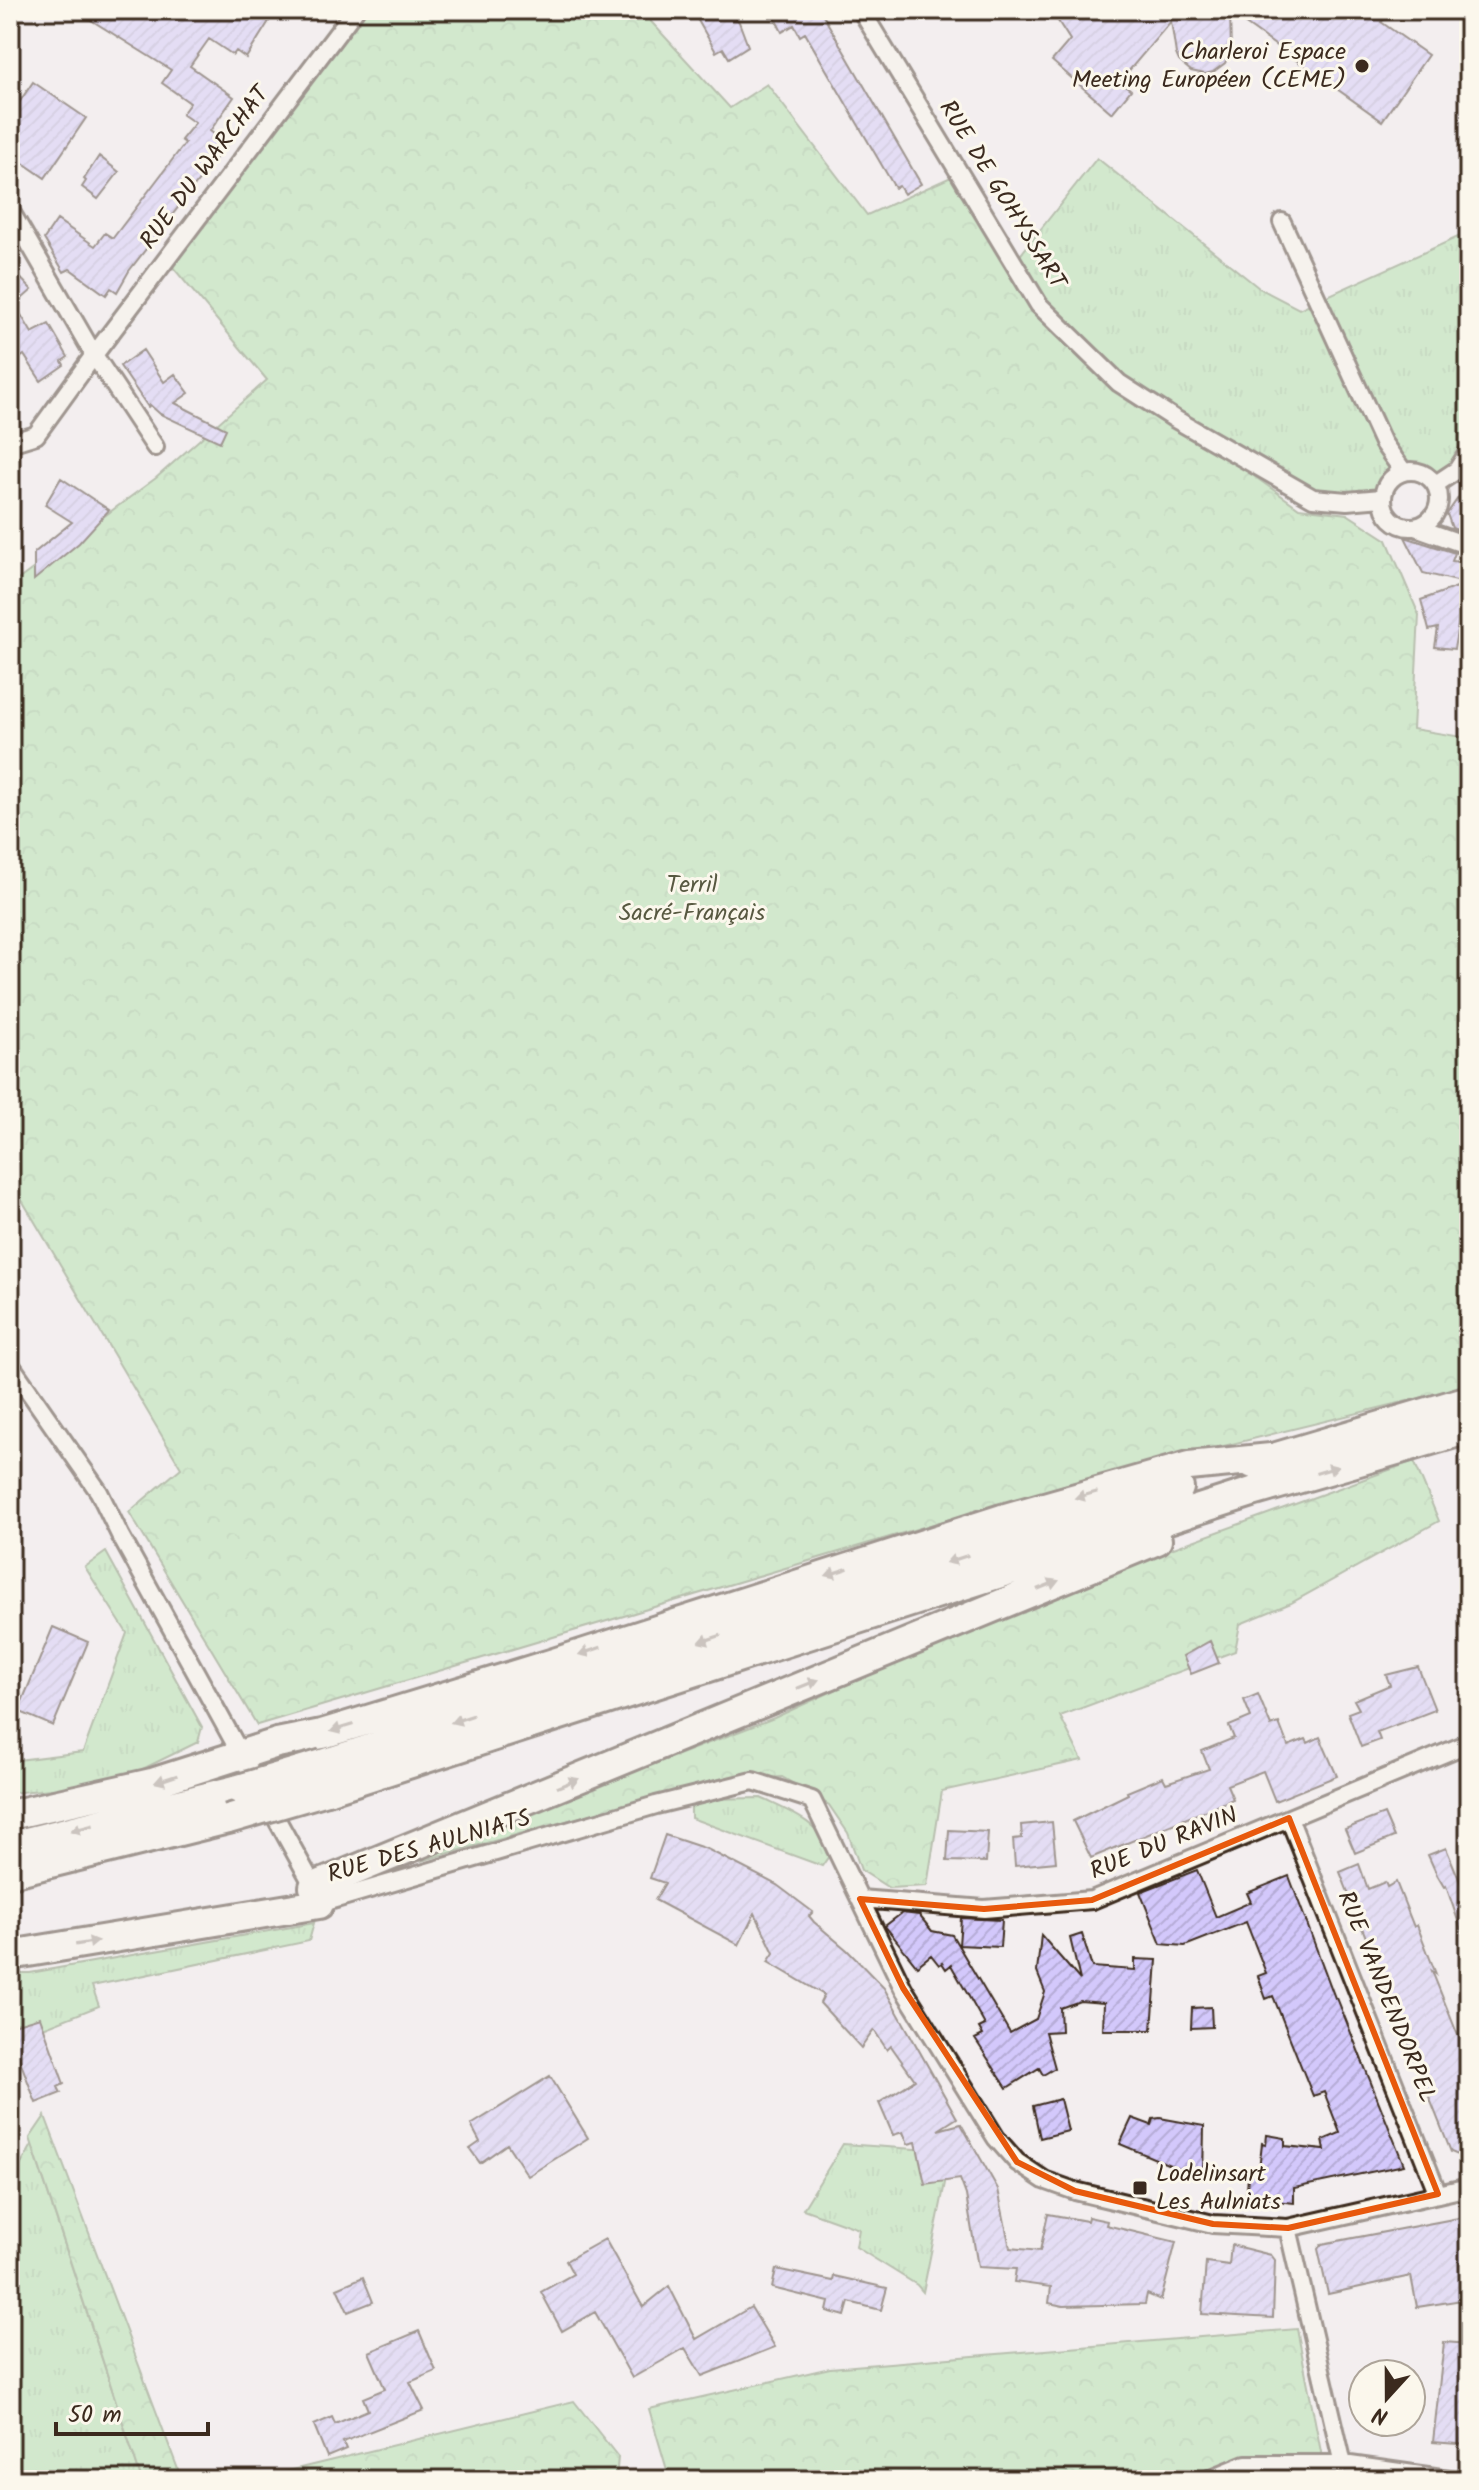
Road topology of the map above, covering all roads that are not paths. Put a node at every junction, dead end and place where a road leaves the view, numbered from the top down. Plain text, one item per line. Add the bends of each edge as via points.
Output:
1 (355, 10) edge
2 (861, 10) edge
3 (10, 210) edge
4 (1282, 222) dead end
5 (94, 355) junction
6 (10, 443) edge
7 (155, 447) dead end
8 (1469, 451) edge
9 (1403, 471) junction
10 (1436, 484) junction
11 (1382, 498) junction
12 (1415, 527) junction
13 (1469, 546) edge
14 (10, 1364) edge
15 (1469, 1400) edge
16 (1469, 1429) edge
17 (1271, 1458) junction
18 (1252, 1492) junction
19 (1469, 1743) edge
20 (240, 1754) junction
21 (325, 1777) junction
22 (10, 1815) edge
23 (1289, 1818) junction
24 (20, 1844) edge
25 (10, 1873) edge
26 (317, 1896) junction
27 (860, 1899) junction
28 (10, 1955) edge
29 (1469, 2187) edge
30 (1438, 2194) junction
31 (1288, 2228) junction
32 (1343, 2464) junction
33 (1429, 2478) edge
34 (1207, 2480) edge
35 (1456, 2480) edge

1 - 5 street, RUE DU WARCHAT
2 - 11 street, RUE DE GOHYSSART via 1039,305 1119,383 1313,498
3 - 5 street
4 - 9 street via 1383,443
5 - 6 street, RUE DU WARCHAT via 36,435
5 - 7 street
8 - 10 street via 1457,470
9 - 10 street via 1421,472
9 - 11 street via 1388,481
10 - 12 street via 1440,502 1432,519
11 - 12 street via 1392,520
12 - 13 street
14 - 20 street, RUE DES AULNIATS via 99,1492
15 - 17 highway
18 -> 16 highway
17 -> 20 highway via 1189,1466 1002,1519 405,1709
17 -> 21 highway
18 - 21 highway
26 -> 18 highway via 1164,1537
19 - 23 street, RUE DU RAVIN
20 -> 22 highway via 152,1783
20 - 26 street, RUE DES AULNIATS
21 -> 24 highway, bridge via 239,1789
21 - 25 highway, bridge via 172,1834
23 - 27 street, RUE DU RAVIN via 1092,1900 984,1909
23 - 30 street, RUE VANDENDORPEL
26 - 27 street, RUE DES AULNIATS via 753,1781 812,1800
28 -> 26 highway
27 - 31 street, RUE DES AULNIATS via 903,1988 996,2138 1017,2162 1044,2180 1075,2191 1213,2224
29 - 30 street, RUE DES AULNIATS
30 - 31 street, RUE DES AULNIATS
31 - 32 street
32 - 33 street
32 - 34 street via 1246,2464
33 - 35 street

